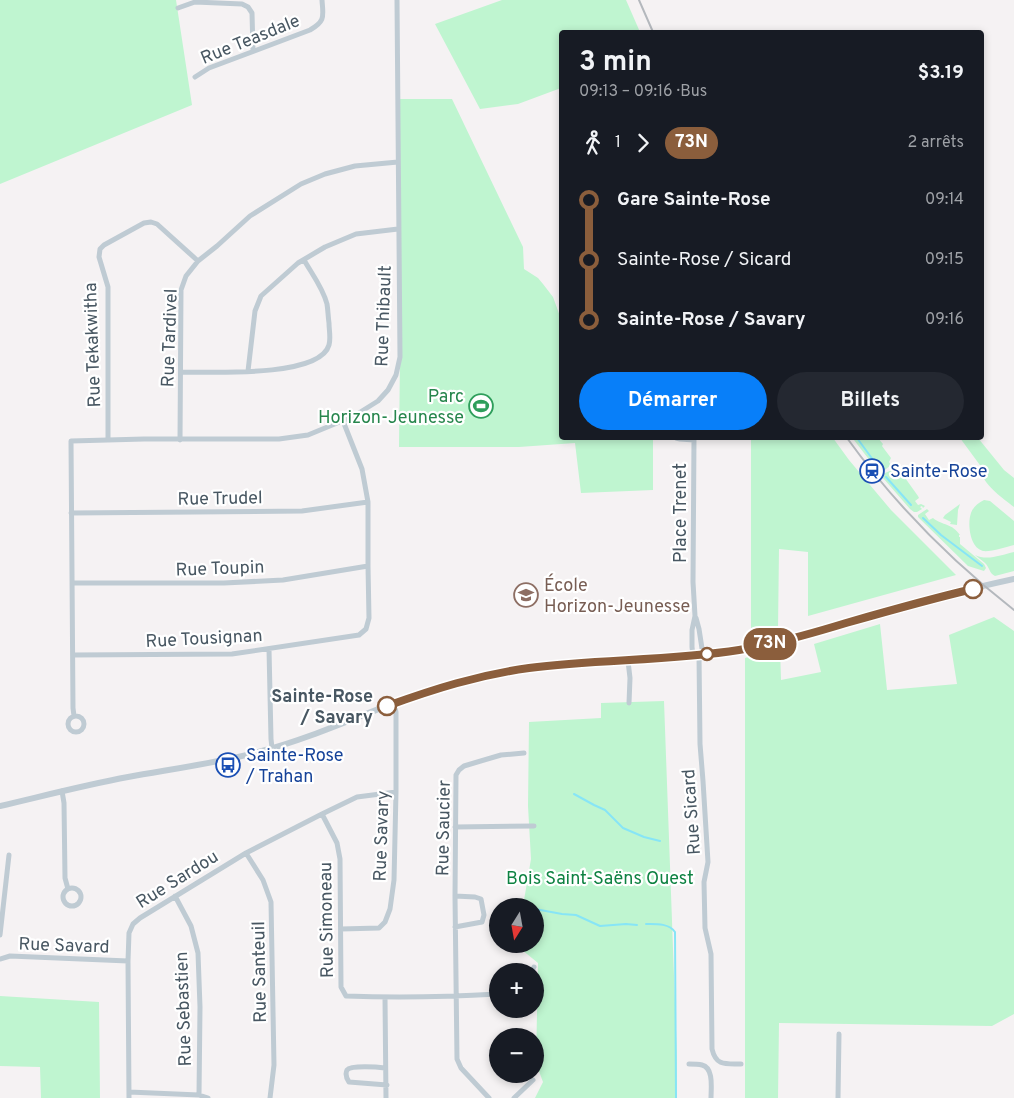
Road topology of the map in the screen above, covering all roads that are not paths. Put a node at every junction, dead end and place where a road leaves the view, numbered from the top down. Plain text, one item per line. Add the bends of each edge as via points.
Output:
1 (322, 0) edge
2 (397, 0) edge
3 (178, 8) dead end
4 (253, 51) junction
5 (195, 77) dead end
6 (398, 162) junction
7 (398, 229) junction
8 (304, 260) junction
9 (198, 261) junction
10 (248, 371) junction
11 (181, 372) junction
12 (343, 421) junction
13 (108, 440) junction
14 (180, 440) junction
15 (694, 440) edge
16 (368, 502) junction
17 (71, 513) junction
18 (368, 566) junction
19 (1014, 579) edge
20 (72, 583) junction
21 (695, 616) junction
22 (269, 649) junction
23 (73, 655) junction
24 (698, 655) junction
25 (628, 660) junction
26 (629, 703) dead end
27 (394, 704) junction
28 (74, 716) dead end
29 (272, 748) junction
30 (524, 753) dead end
31 (62, 791) junction
32 (396, 792) junction
33 (0, 806) edge
34 (322, 814) junction
35 (534, 826) dead end
36 (455, 827) junction
37 (246, 853) junction
38 (9, 855) dead end
39 (68, 889) dead end
40 (175, 896) junction
41 (455, 896) junction
42 (455, 927) junction
43 (341, 929) junction
44 (0, 935) edge
45 (0, 959) edge
46 (128, 961) junction
47 (489, 994) edge
48 (457, 996) junction
49 (385, 998) junction
50 (839, 1034) dead end
51 (689, 1064) dead end
52 (741, 1064) dead end
53 (385, 1068) junction
54 (530, 1083) edge
55 (387, 1085) junction
56 (129, 1092) junction
57 (199, 1095) junction
58 (129, 1098) edge
59 (208, 1098) edge
60 (270, 1098) edge
61 (386, 1098) edge
62 (489, 1098) edge
63 (514, 1098) edge
64 (711, 1098) edge
65 (838, 1098) edge

1 - 4 street, Rue Teasdale via 320,24
2 - 6 street, Rue Thibault
3 - 4 street via 195,2 248,7 252,13
4 - 5 street, Rue Teasdale via 208,68
6 - 7 street, Rue Thibault
6 - 9 street, Rue Tardivel via 355,166 301,184 250,216
7 - 8 street via 356,234
7 - 12 street, Rue Thibault via 400,357 396,375 378,400
8 - 10 street via 261,296 255,311
8 - 10 street via 327,304 329,346 322,355 301,365
9 - 11 street, Rue Tardivel via 186,276 181,290
9 - 13 street, Rue Tekakwitha via 151,222 100,249 99,258 108,287
10 - 11 street
11 - 14 street, Rue Tardivel
12 - 14 street, Rue Thibault via 308,435 279,439
12 - 16 street, Rue Tousignan via 362,470
13 - 14 street, Rue Thibault
13 - 17 street, Rue Thibault via 71,441
15 - 21 street, Place Trenet
16 - 17 street, Rue Trudel via 302,511
16 - 18 street, Rue Tousignan
17 - 20 street
18 - 20 street, Rue Toupin via 283,580 224,584
18 - 22 street, Rue Tousignan via 369,618 366,629 359,635
19 - 24 street via 916,603 782,642
20 - 23 street
21 - 24 street, Place Trenet via 699,630
21 - 24 street, Place Trenet via 692,644
22 - 23 street, Rue Tousignan via 219,655
22 - 29 street
23 - 28 street
24 - 25 street
24 - 52 street, Rue Sicard via 708,862 704,882 711,954 712,1049 719,1062
25 - 26 street
25 - 27 street via 488,675
27 - 29 street
27 - 32 street, Rue Savary
29 - 31 street
30 - 36 street, Rue Saucier via 501,755 459,770 456,775
31 - 33 street
31 - 39 street
32 - 34 street, Rue Sardou via 357,797
32 - 43 street, Rue Savary via 394,880 385,922 379,928
34 - 37 street, Rue Sardou
34 - 43 street, Rue Simoneau via 337,843 340,859
35 - 36 street
36 - 41 street, Rue Saucier
37 - 40 street, Rue Sardou
37 - 60 street, Rue Santeuil via 263,880 271,902 274,1065
38 - 44 street
40 - 46 street, Rue Sardou via 133,924 129,933
40 - 57 street, Rue Sebastien via 191,926 198,953
41 - 42 street, Rue Saucier
41 - 42 street, Rue Saucier via 481,899 484,915 482,922
42 - 48 street, Rue Saucier
43 - 49 street, Rue Simoneau via 341,987 346,996
45 - 46 street, Rue Savard via 10,956
46 - 56 street, Rue Sardou
47 - 48 street, Rue Simoneau
48 - 49 street, Rue Simoneau
48 - 62 street, Rue Saucier via 457,1059 460,1068
49 - 53 street
50 - 65 street
51 - 64 street via 707,1068 711,1079
53 - 55 street
53 - 55 street via 354,1067 347,1070 346,1075 349,1082
54 - 63 street
55 - 61 street
56 - 57 street
56 - 58 street, Rue Sardou
57 - 59 street

